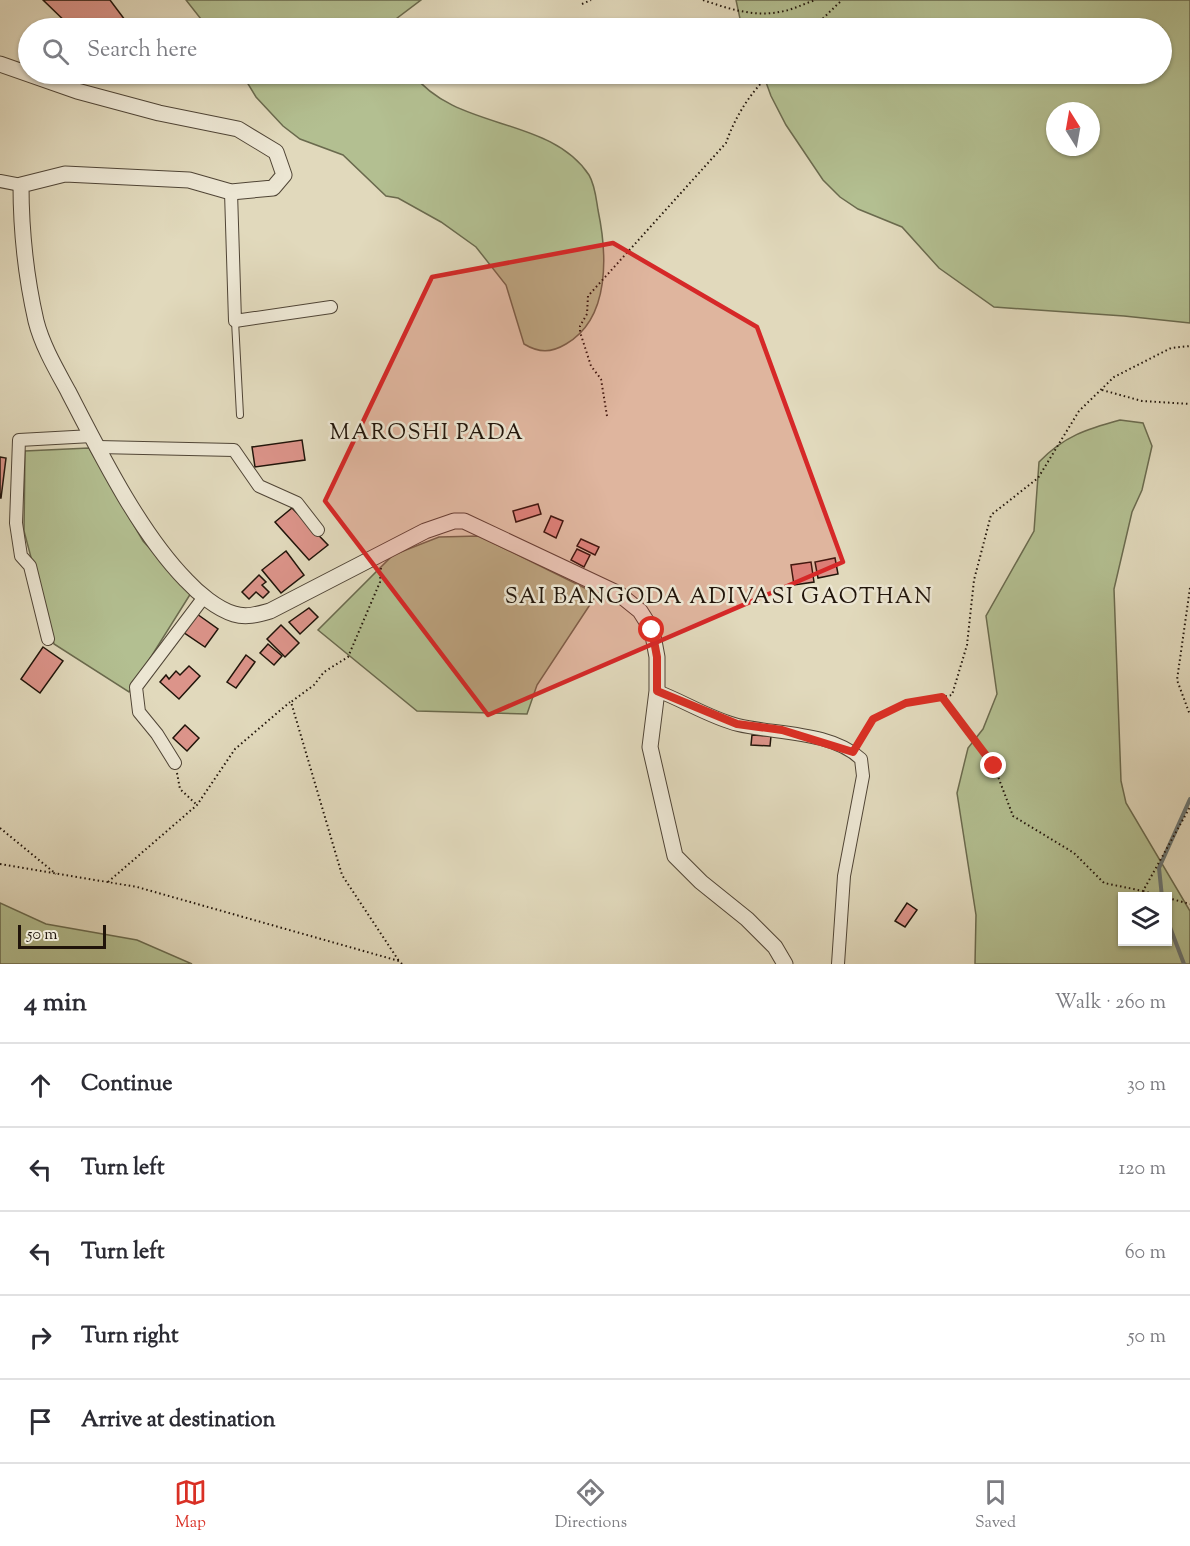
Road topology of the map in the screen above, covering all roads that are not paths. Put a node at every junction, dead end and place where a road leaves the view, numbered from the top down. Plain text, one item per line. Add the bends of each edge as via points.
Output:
1 (0, 64) edge
2 (18, 70) edge
3 (57, 84) edge
4 (0, 181) edge
5 (21, 185) junction
6 (231, 192) junction
7 (331, 307) dead end
8 (235, 321) junction
9 (240, 415) dead end
10 (95, 442) junction
11 (318, 530) dead end
12 (204, 597) junction
13 (48, 639) dead end
14 (657, 691) junction
15 (175, 763) road end
16 (785, 964) edge
17 (838, 964) edge

1 - 2 street
3 - 6 street via 148,111 238,129 276,152 284,175 273,188
4 - 5 street
5 - 6 street via 65,174 99,175 189,180
5 - 10 street via 21,218 36,321
6 - 8 street
7 - 8 street
8 - 9 lane
10 - 11 street via 234,450 260,486 297,503
10 - 12 street via 161,549
10 - 13 street via 20,440 16,523 21,556 30,566
12 - 14 street via 234,614 254,616 425,531 464,521 619,594 640,611 652,630
12 - 15 street via 136,687 139,712
14 - 16 street via 650,747 675,855 747,919 775,947
14 - 17 street via 731,723 782,730 853,752 861,759 863,776 844,876

